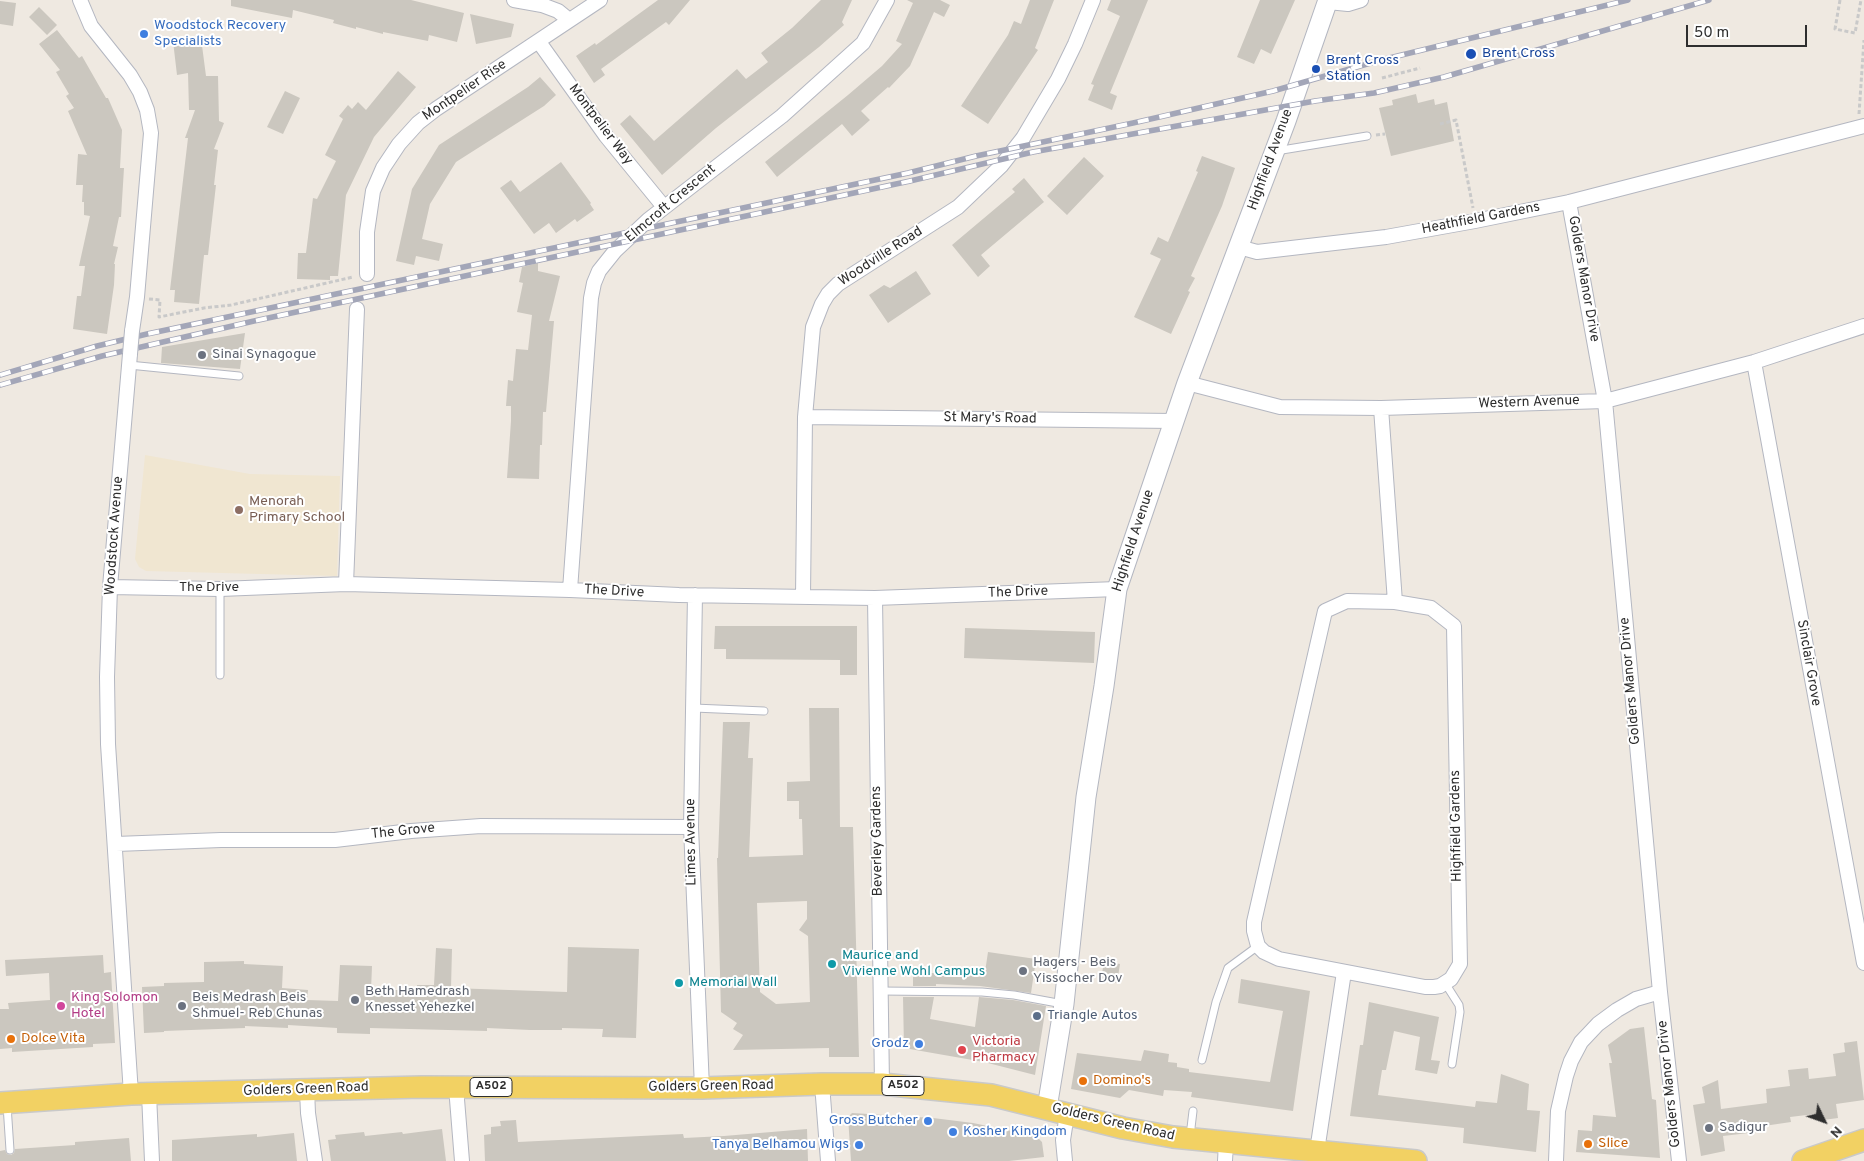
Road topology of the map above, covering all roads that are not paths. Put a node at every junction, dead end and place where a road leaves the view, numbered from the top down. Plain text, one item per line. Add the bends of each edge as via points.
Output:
1 (80, 0) edge
2 (514, 0) edge
3 (600, 0) edge
4 (887, 0) edge
5 (1093, 0) edge
6 (1361, 0) edge
7 (1328, 1) edge
8 (569, 20) junction
9 (539, 42) junction
10 (1861, 127) edge
11 (1367, 136) dead end
12 (1275, 151) junction
13 (1569, 202) junction
14 (664, 207) junction
15 (1239, 247) junction
16 (367, 274) dead end
17 (357, 309) dead end
18 (1864, 326) edge
19 (129, 360) junction
20 (1754, 362) junction
21 (239, 376) dead end
22 (1187, 383) junction
23 (1605, 401) junction
24 (1381, 408) junction
25 (805, 417) junction
26 (1175, 421) junction
27 (346, 584) junction
28 (110, 587) junction
29 (220, 589) junction
30 (1117, 589) junction
31 (570, 590) junction
32 (696, 595) junction
33 (803, 596) junction
34 (875, 598) junction
35 (1395, 602) junction
36 (220, 675) dead end
37 (694, 708) junction
38 (764, 711) dead end
39 (691, 827) junction
40 (116, 844) junction
41 (1258, 946) junction
42 (1864, 963) edge
43 (1344, 972) junction
44 (1445, 983) junction
45 (880, 991) junction
46 (1660, 992) junction
47 (1064, 1004) junction
48 (1202, 1060) dead end
49 (1452, 1064) dead end
50 (822, 1084) junction
51 (882, 1084) junction
52 (456, 1087) junction
53 (702, 1088) junction
54 (307, 1090) junction
55 (140, 1094) junction
56 (3, 1102) edge
57 (1057, 1111) junction
58 (1193, 1111) dead end
59 (1189, 1139) junction
60 (1864, 1140) edge
61 (10, 1150) dead end
62 (1226, 1152) edge
63 (1316, 1152) junction
64 (1378, 1160) edge
65 (152, 1161) edge
66 (314, 1161) edge
67 (462, 1161) edge
68 (828, 1161) edge
69 (1065, 1161) edge
70 (1416, 1161) edge
71 (1556, 1161) edge
72 (1679, 1161) edge
73 (1803, 1161) edge

1 - 19 street, Woodstock Avenue, bridge via 92,26 130,75 148,110 150,155
2 - 8 street via 542,5 558,11
3 - 8 street, Montpelier Rise
4 - 14 street, Elmcroft Crescent via 863,43 782,116
5 - 25 street, Woodville Road via 1058,78 1023,138 1001,166 958,207 838,284 828,294 813,327
6 - 7 street via 1348,4
7 - 12 street, Highfield Avenue
8 - 9 street, Montpelier Rise
9 - 14 street, Montpelier Way via 606,136
9 - 16 street, Montpelier Rise via 436,109 399,144 373,191 367,232
10 - 13 street, Heathfield Gardens
11 - 12 lane
12 - 15 street, Highfield Avenue
13 - 15 street, Heathfield Gardens via 1386,237 1257,252
13 - 23 street, Golders Manor Drive
14 - 31 street, Elmcroft Crescent via 615,251 594,283
15 - 22 street, Highfield Avenue
17 - 27 street
18 - 20 street, Western Avenue
19 - 21 lane
19 - 28 street, Woodstock Avenue
20 - 23 street, Western Avenue
20 - 42 street, Sinclair Grove
22 - 24 street, Western Avenue via 1280,407
22 - 26 street, Highfield Avenue
23 - 24 street, Western Avenue
23 - 46 street, Golders Manor Drive
24 - 35 street
25 - 26 street, St Mary's Road
25 - 33 street, Woodville Road
26 - 30 street, Highfield Avenue
27 - 29 street, The Drive
27 - 31 street, The Drive
28 - 29 street, The Drive
28 - 40 street, Woodstock Avenue via 108,744
29 - 36 lane
30 - 34 street, The Drive
30 - 47 street, Highfield Avenue via 1086,797
31 - 32 street, The Drive
32 - 33 street, The Drive
32 - 37 street, Limes Avenue
33 - 34 street, The Drive
34 - 45 street, Beverley Gardens
35 - 41 street, Highfield Gardens via 1347,601 1325,611 1254,922
35 - 44 street, Highfield Gardens via 1431,608 1454,626 1460,964
37 - 38 lane
37 - 39 street, Limes Avenue
39 - 40 street, The Grove via 481,826 335,840
39 - 53 street, Limes Avenue
40 - 55 street, Woodstock Avenue
41 - 43 street via 1279,959
41 - 48 lane via 1228,968
43 - 44 street via 1425,987
43 - 63 street
44 - 49 lane via 1460,1012
45 - 47 lane via 982,992
45 - 51 street, Beverley Gardens
46 - 71 street via 1636,999 1617,1010 1581,1042 1566,1076 1558,1111
46 - 72 street, Golders Manor Drive
47 - 57 street, Highfield Avenue
50 - 51 main road, Golders Green Road / A502
50 - 53 main road, Golders Green Road / A502
50 - 68 street
51 - 57 main road, Golders Green Road / A502 via 978,1093
52 - 53 main road, Golders Green Road / A502
52 - 54 main road, Golders Green Road / A502
52 - 67 street
54 - 55 main road, Golders Green Road / A502
54 - 66 street
55 - 56 main road, Golders Green Road / A502
55 - 65 street, Woodstock Avenue
56 - 61 lane
57 - 59 main road, Golders Green Road / A502 via 1123,1128
57 - 69 street
58 - 59 lane
59 - 62 main road, Golders Green Road / A502
60 - 73 main road
62 - 63 main road, Golders Green Road / A502
63 - 64 main road, Golders Green Road / A502
64 - 70 main road, Golders Green Road / A502

